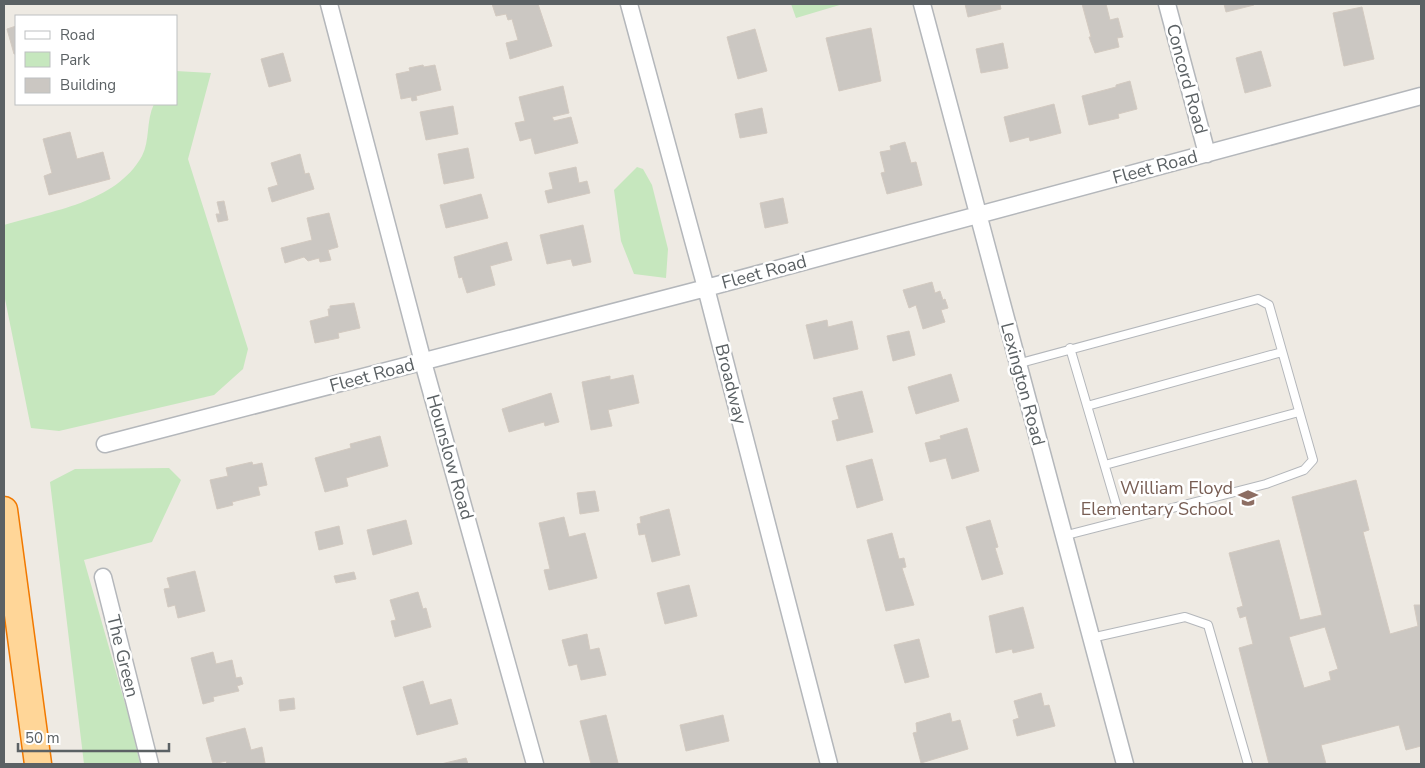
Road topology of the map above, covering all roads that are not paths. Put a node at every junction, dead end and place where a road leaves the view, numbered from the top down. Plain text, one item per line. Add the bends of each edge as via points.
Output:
1 (329, 4) edge
2 (629, 4) edge
3 (922, 4) edge
4 (1167, 4) edge
5 (1421, 96) edge
6 (1207, 154) junction
7 (978, 214) junction
8 (706, 288) junction
9 (1070, 348) junction
10 (1282, 352) junction
11 (423, 362) junction
12 (1017, 364) junction
13 (1087, 406) junction
14 (1299, 412) junction
15 (105, 444) dead end
16 (1104, 466) junction
17 (4, 510) edge
18 (1121, 521) junction
19 (1063, 536) junction
20 (103, 577) dead end
21 (1090, 638) junction
22 (38, 764) edge
23 (150, 764) edge
24 (535, 764) edge
25 (829, 764) edge
26 (1125, 764) edge
27 (1248, 764) edge

1 - 11 street, Hounslow Road
2 - 8 street, Broadway
3 - 7 street, Lexington Road
4 - 6 street, Concord Road
5 - 6 street, Fleet Road
6 - 7 street, Fleet Road
7 - 8 street, Fleet Road
7 - 12 street, Lexington Road
8 - 11 street, Fleet Road
8 - 25 street, Broadway
9 - 10 lane via 1258,300 1269,306
9 - 12 lane
9 - 13 lane
10 - 13 lane
10 - 14 lane
11 - 15 street, Fleet Road
11 - 24 street, Hounslow Road
12 - 19 street, Lexington Road
13 - 16 lane
14 - 16 lane
14 - 18 lane via 1313,460 1304,470 1266,484
16 - 18 lane
17 - 22 highway
18 - 19 lane
19 - 21 street, Lexington Road
20 - 23 street, The Green
21 - 26 street, Lexington Road
21 - 27 lane via 1185,617 1208,624

